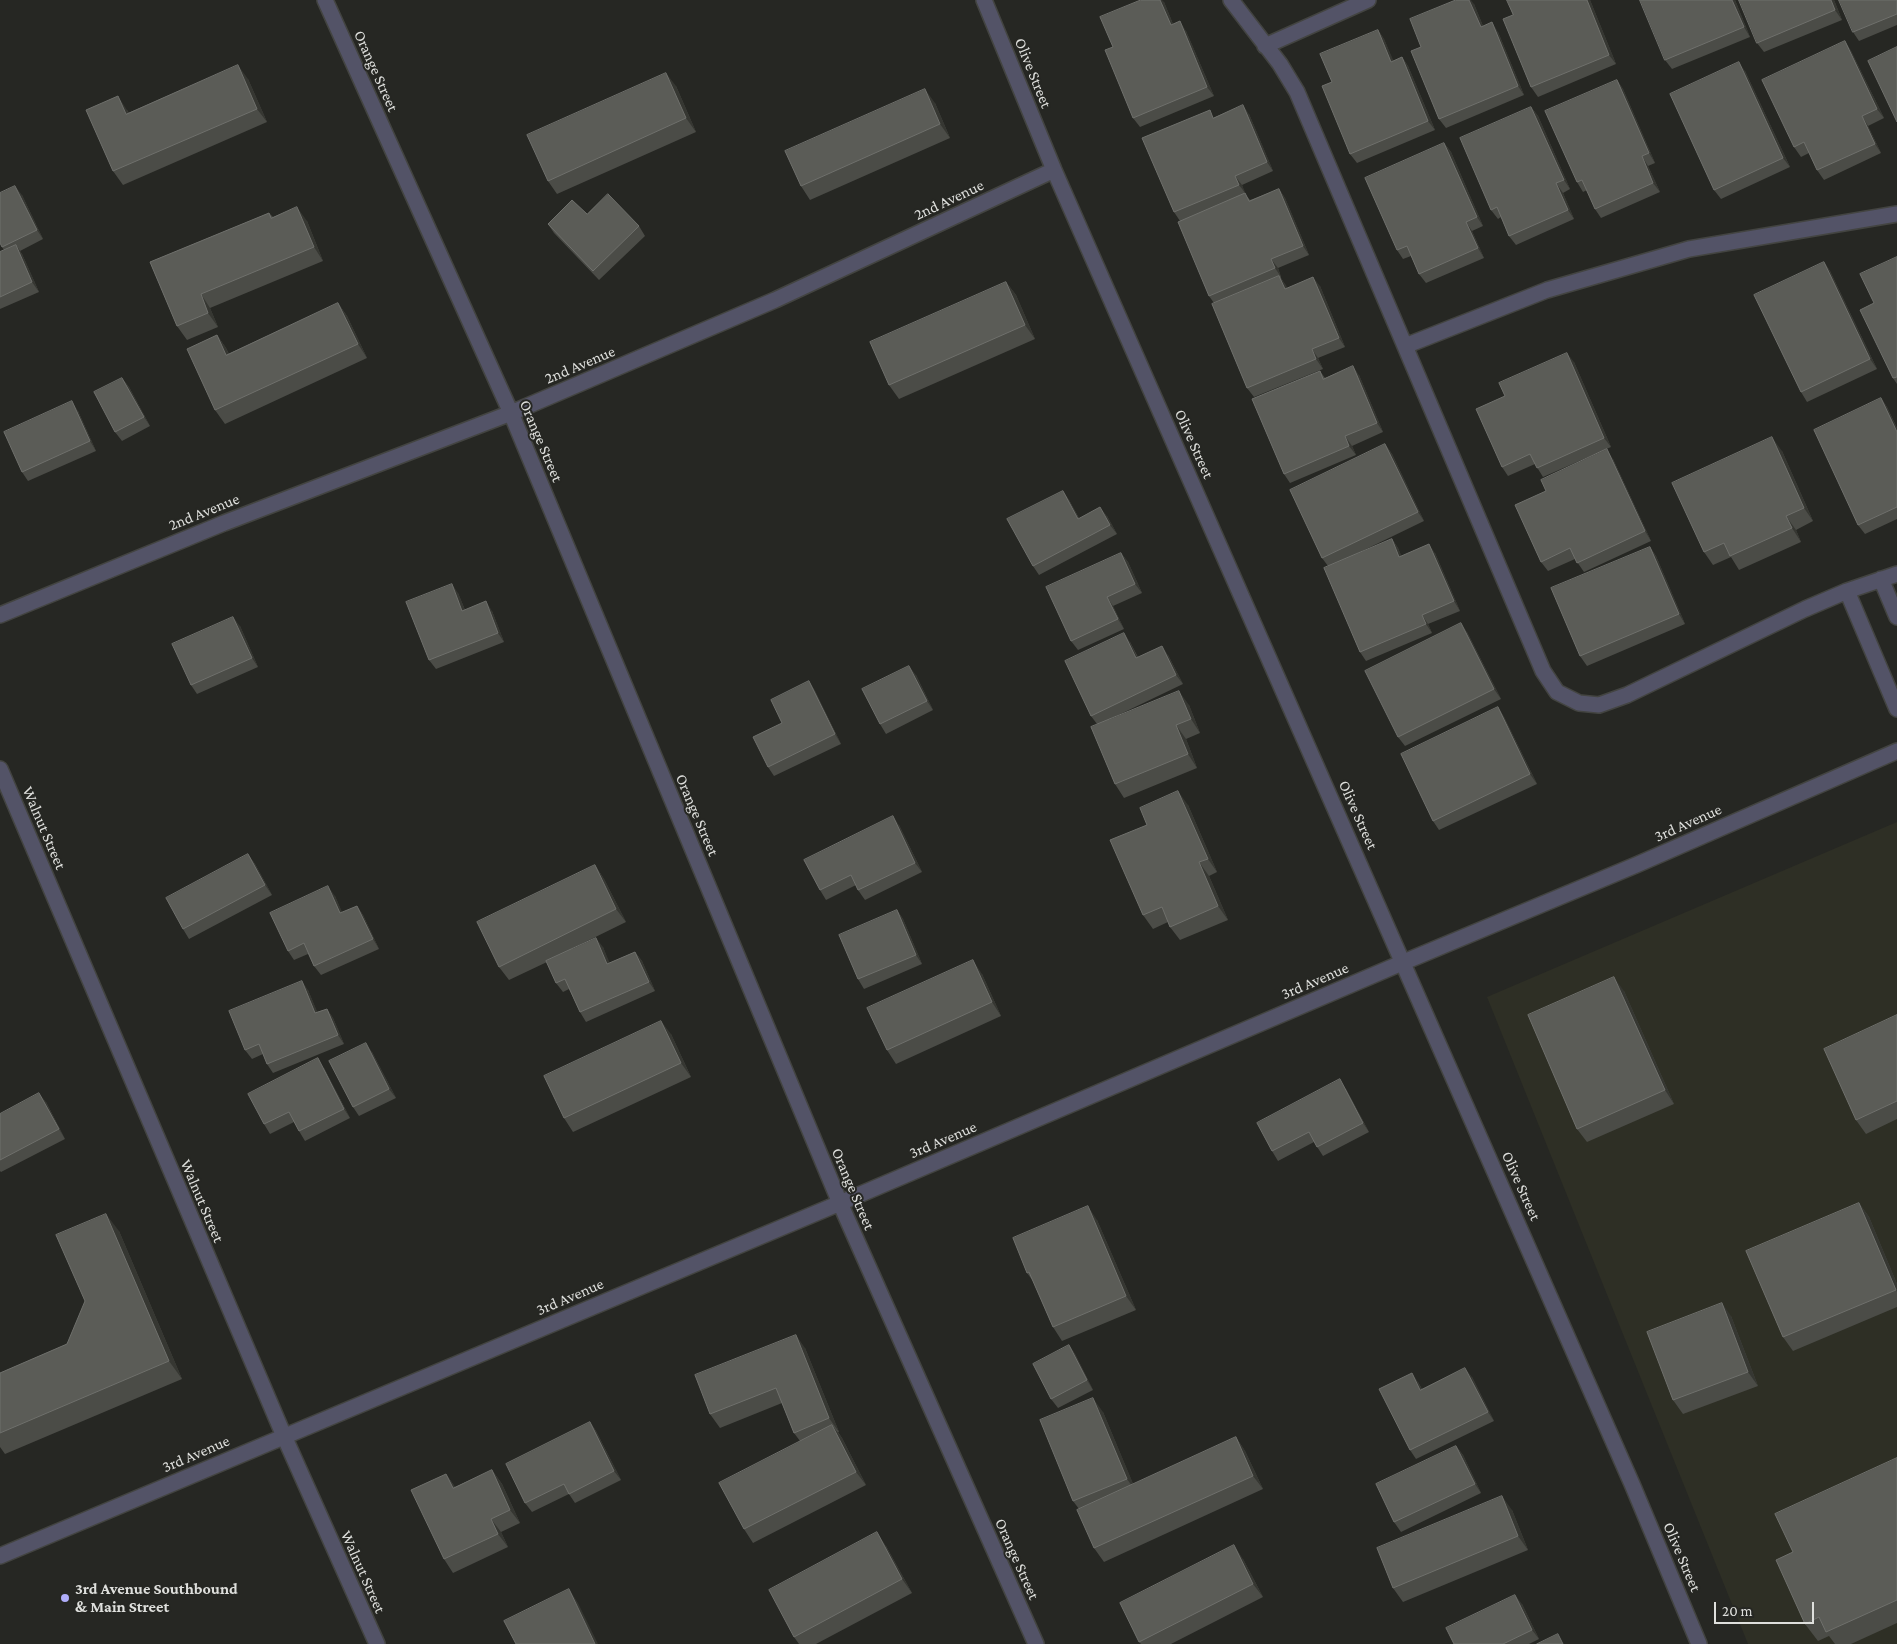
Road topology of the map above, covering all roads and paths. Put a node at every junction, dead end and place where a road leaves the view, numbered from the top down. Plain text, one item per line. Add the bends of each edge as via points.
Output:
1 (325, 0) edge
2 (984, 0) edge
3 (1231, 0) edge
4 (1368, 0) edge
5 (1265, 46) junction
6 (1054, 170) junction
7 (1897, 214) edge
8 (1405, 346) junction
9 (511, 414) junction
10 (1897, 574) edge
11 (1881, 579) junction
12 (1847, 591) junction
13 (0, 615) edge
14 (1897, 617) edge
15 (1897, 709) edge
16 (1897, 751) edge
17 (0, 769) edge
18 (1404, 962) junction
19 (840, 1203) junction
20 (284, 1436) junction
21 (0, 1556) edge
22 (377, 1644) edge
23 (1036, 1644) edge
24 (1699, 1644) edge

1 - 9 street, Orange Street
2 - 6 street, Olive Street
3 - 5 street
4 - 5 street
5 - 8 street via 1297,92
6 - 9 street, 2nd Avenue via 775,300
6 - 18 street, Olive Street
7 - 8 street via 1688,249 1547,290
8 - 12 street via 1543,671 1557,692 1579,703 1600,705
9 - 13 street, 2nd Avenue via 224,523
9 - 19 street, Orange Street
10 - 11 street
11 - 12 street
11 - 14 street
12 - 15 street
16 - 18 street, 3rd Avenue
17 - 20 street, Walnut Street
18 - 19 street, 3rd Avenue
18 - 24 street, Olive Street
19 - 20 street, 3rd Avenue
19 - 23 street, Orange Street
20 - 21 street, 3rd Avenue
20 - 22 street, Walnut Street

